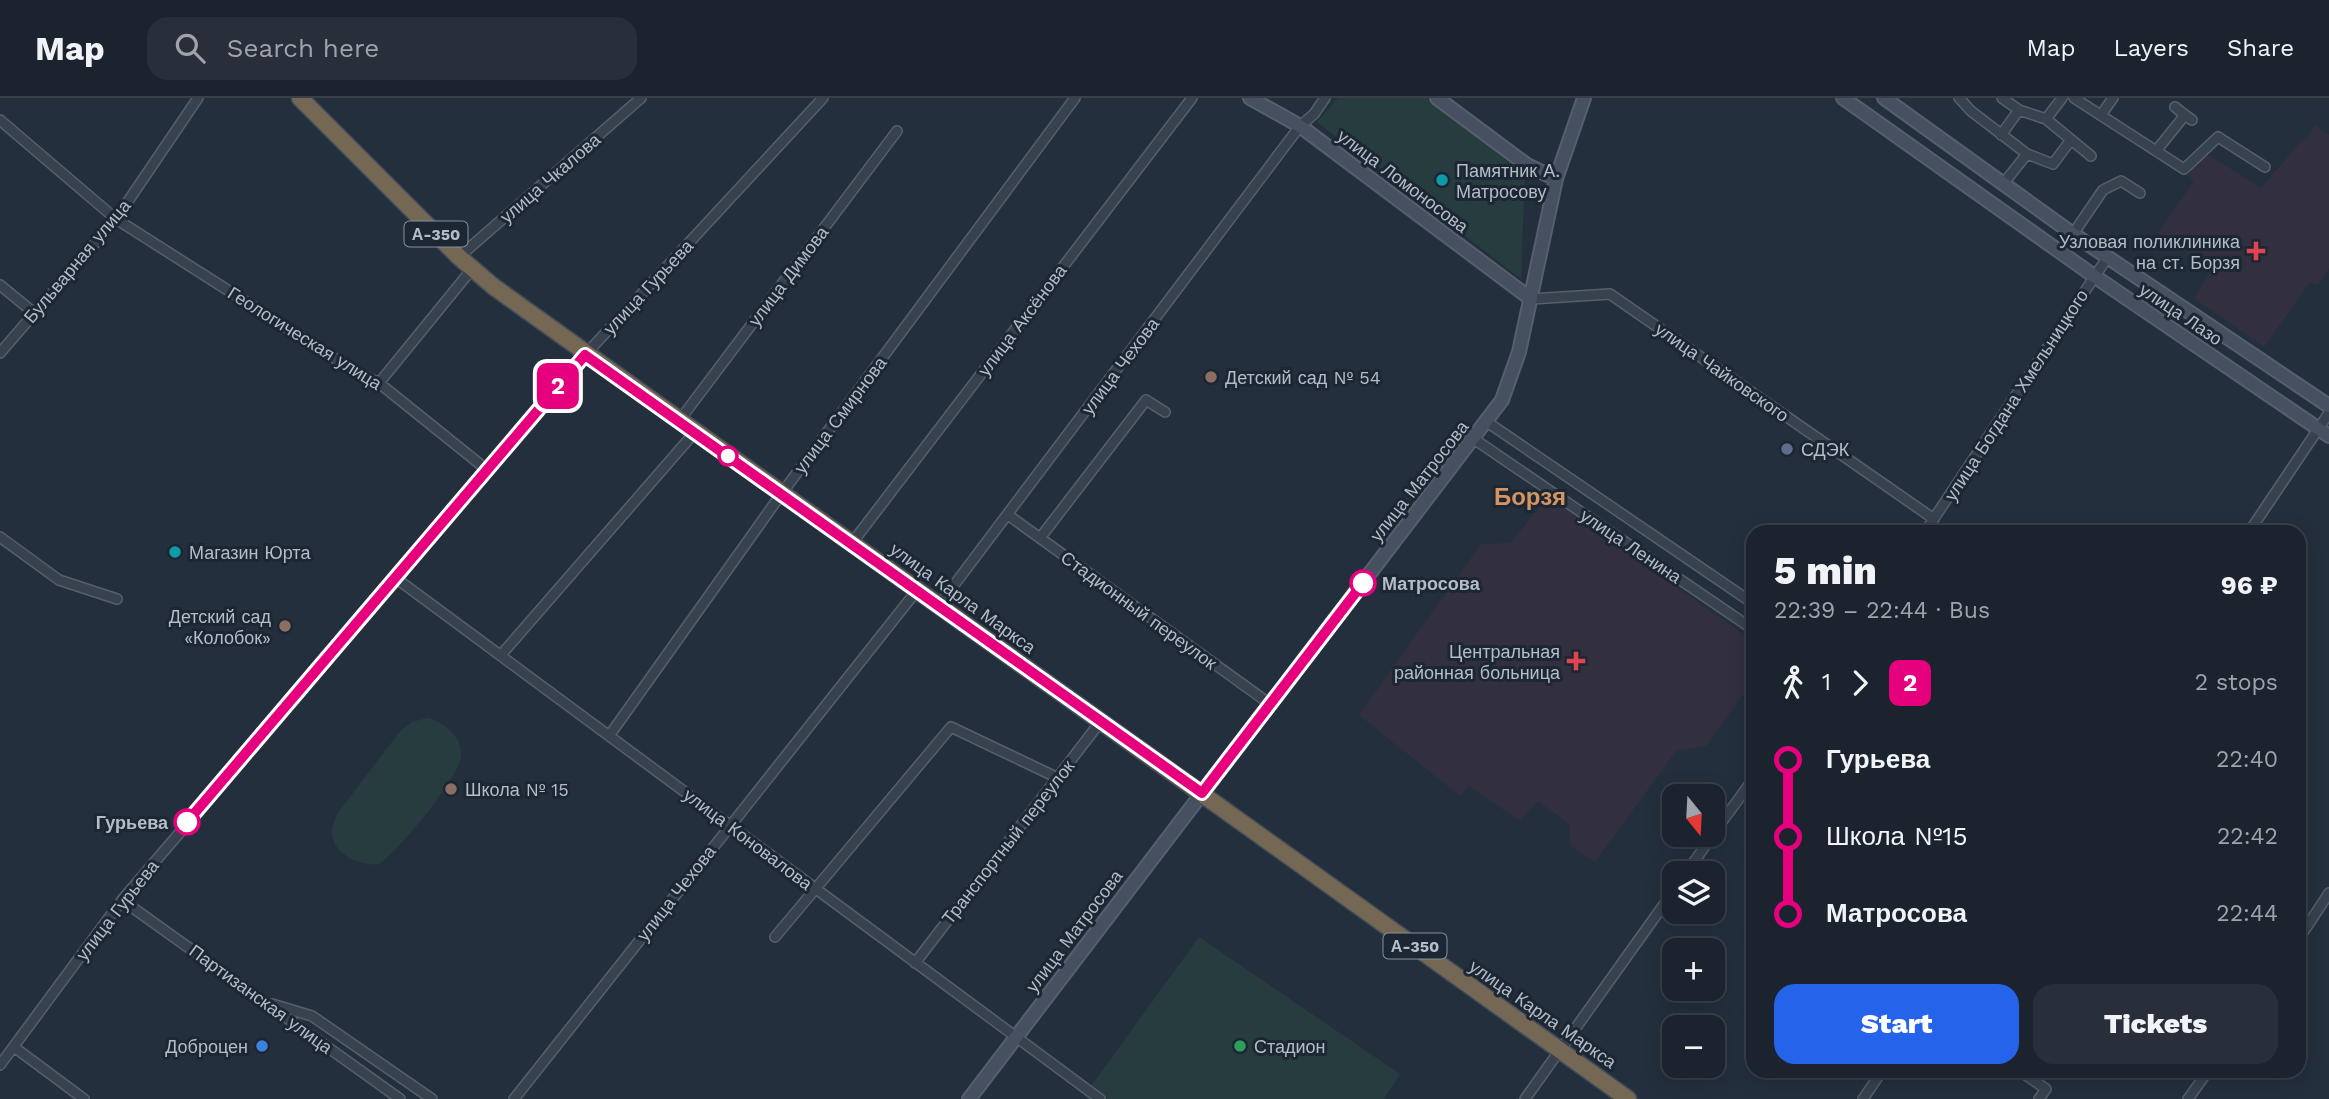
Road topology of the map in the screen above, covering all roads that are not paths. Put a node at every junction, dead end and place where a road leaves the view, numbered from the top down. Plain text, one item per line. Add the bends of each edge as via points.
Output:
1 (198, 98) edge
2 (300, 98) edge
3 (641, 98) edge
4 (823, 98) edge
5 (1075, 98) edge
6 (1192, 98) edge
7 (1250, 98) edge
8 (1325, 98) edge
9 (1437, 98) edge
10 (1584, 98) edge
11 (1843, 98) edge
12 (1884, 98) edge
13 (1959, 98) edge
14 (2002, 98) edge
15 (2062, 98) edge
16 (2074, 98) edge
17 (2113, 98) edge
18 (2175, 107) dead end
19 (2019, 110) junction
20 (2101, 115) junction
21 (2046, 119) junction
22 (0, 120) edge
23 (1300, 126) junction
24 (897, 131) dead end
25 (2001, 135) junction
26 (2070, 141) junction
27 (2156, 151) junction
28 (2027, 154) junction
29 (2091, 156) dead end
30 (2265, 167) dead end
31 (1556, 179) junction
32 (2003, 184) junction
33 (2140, 193) dead end
34 (116, 219) junction
35 (2073, 234) junction
36 (459, 257) junction
37 (2107, 258) junction
38 (472, 269) junction
39 (2094, 276) junction
40 (0, 285) edge
41 (1531, 299) junction
42 (34, 313) junction
43 (0, 352) edge
44 (585, 355) junction
45 (379, 383) junction
46 (2329, 406) edge
47 (1165, 412) dead end
48 (2329, 413) edge
49 (679, 421) junction
50 (1487, 422) junction
51 (695, 432) junction
52 (2324, 433) edge
53 (1474, 439) junction
54 (486, 469) junction
55 (782, 493) junction
56 (1008, 515) junction
57 (1934, 519) junction
58 (1930, 525) edge
59 (2254, 525) edge
60 (0, 537) edge
61 (1040, 538) junction
62 (852, 543) junction
63 (397, 579) junction
64 (918, 589) junction
65 (117, 599) dead end
66 (1746, 599) edge
67 (940, 605) junction
68 (1746, 625) edge
69 (501, 655) junction
70 (1270, 704) junction
71 (1101, 721) junction
72 (609, 736) junction
73 (1058, 778) junction
74 (1746, 789) edge
75 (1202, 793) junction
76 (1726, 817) edge
77 (730, 825) junction
78 (815, 889) junction
79 (2329, 893) edge
80 (122, 900) junction
81 (1662, 906) edge
82 (2306, 928) edge
83 (775, 937) dead end
84 (915, 963) junction
85 (263, 1001) junction
86 (1015, 1036) junction
87 (14, 1047) junction
88 (1560, 1050) junction
89 (0, 1065) edge
90 (1877, 1078) edge
91 (2030, 1078) edge
92 (2203, 1078) edge
93 (83, 1099) edge
94 (400, 1099) edge
95 (432, 1099) edge
96 (514, 1099) edge
97 (968, 1099) edge
98 (1100, 1099) edge
99 (1525, 1099) edge
100 (1628, 1099) edge
101 (1863, 1099) edge
102 (2039, 1099) edge
103 (2188, 1099) edge

1 - 34 street, Бульварная улица
2 - 36 highway, улица Карла Маркса / А-350
3 - 36 street, улица Чкалова
4 - 44 street, улица Гурьева
5 - 55 street, улица Смирнова
6 - 62 street, улица Аксёнова
7 - 23 street, улица Ломоносова
8 - 23 street, улица Чехова
9 - 31 street via 1527,165
10 - 31 street, улица Матросова
11 - 39 street, улица Лазо
12 - 32 street
13 - 25 street
14 - 19 street
15 - 21 street
16 - 20 street
17 - 20 street
18 - 27 street via 2189,117
19 - 21 street
19 - 25 street
20 - 27 street
21 - 26 street
22 - 34 street, Геологическая улица
23 - 41 street, улица Ломоносова
23 - 56 street, улица Чехова
24 - 49 street, улица Димова
25 - 28 street
26 - 28 street via 2053,164
26 - 29 street
27 - 30 street via 2184,169 2218,137
28 - 32 street
31 - 41 street, улица Матросова
32 - 35 street
33 - 35 street via 2121,181 2103,190
34 - 42 street, Бульварная улица
34 - 45 street, Геологическая улица
35 - 37 street
36 - 38 highway, улица Карла Маркса / А-350
37 - 39 street, улица Богдана Хмельницкого
37 - 46 street
38 - 44 highway, улица Карла Маркса / А-350
38 - 45 street
39 - 52 street, улица Лазо
39 - 57 street, улица Богдана Хмельницкого
40 - 42 street
41 - 50 street, улица Матросова via 1513,372
41 - 57 street, улица Чайковского via 1610,293
42 - 43 street, Бульварная улица
44 - 49 highway, улица Карла Маркса / А-350
44 - 54 street, улица Гурьева
45 - 54 street, Геологическая улица
47 - 61 street via 1146,400
48 - 52 street
49 - 51 highway, улица Карла Маркса / А-350
50 - 53 street, улица Матросова
50 - 66 street, улица Ленина
51 - 55 highway, улица Карла Маркса / А-350
51 - 69 street
52 - 59 street
53 - 68 street, улица Ленина
53 - 70 street, улица Матросова
54 - 63 street, улица Гурьева
55 - 62 highway, улица Карла Маркса / А-350
55 - 72 street, улица Смирнова
56 - 61 street, Стадионный переулок
56 - 67 street, улица Чехова
57 - 58 street, улица Богдана Хмельницкого
60 - 65 street via 59,580
61 - 70 street, Стадионный переулок
62 - 64 highway, улица Карла Маркса / А-350
63 - 69 street, улица Коновалова
63 - 80 street, улица Гурьева
64 - 67 highway, улица Карла Маркса / А-350
64 - 77 street, улица Чехова
67 - 71 highway, улица Карла Маркса / А-350
69 - 72 street, улица Коновалова
70 - 75 street, улица Матросова
71 - 73 street, Транспортный переулок
71 - 75 highway, улица Карла Маркса / А-350
72 - 77 street, улица Коновалова
73 - 78 street via 951,727
73 - 84 street, Транспортный переулок
74 - 76 street
75 - 86 street, улица Матросова
75 - 88 highway, улица Карла Маркса / А-350
77 - 78 street, улица Коновалова
77 - 96 street, улица Чехова
78 - 83 street
78 - 84 street, улица Коновалова
79 - 82 street
80 - 85 street, Партизанская улица
80 - 87 street, улица Гурьева
81 - 88 street
84 - 86 street, улица Коновалова
85 - 94 street, Партизанская улица
85 - 95 street via 312,1016
86 - 97 street, улица Матросова
86 - 98 street, улица Коновалова
87 - 89 street, улица Гурьева
87 - 93 street
88 - 99 street
88 - 100 highway, улица Карла Маркса / А-350
90 - 101 street
91 - 102 street via 2046,1089
92 - 103 street

